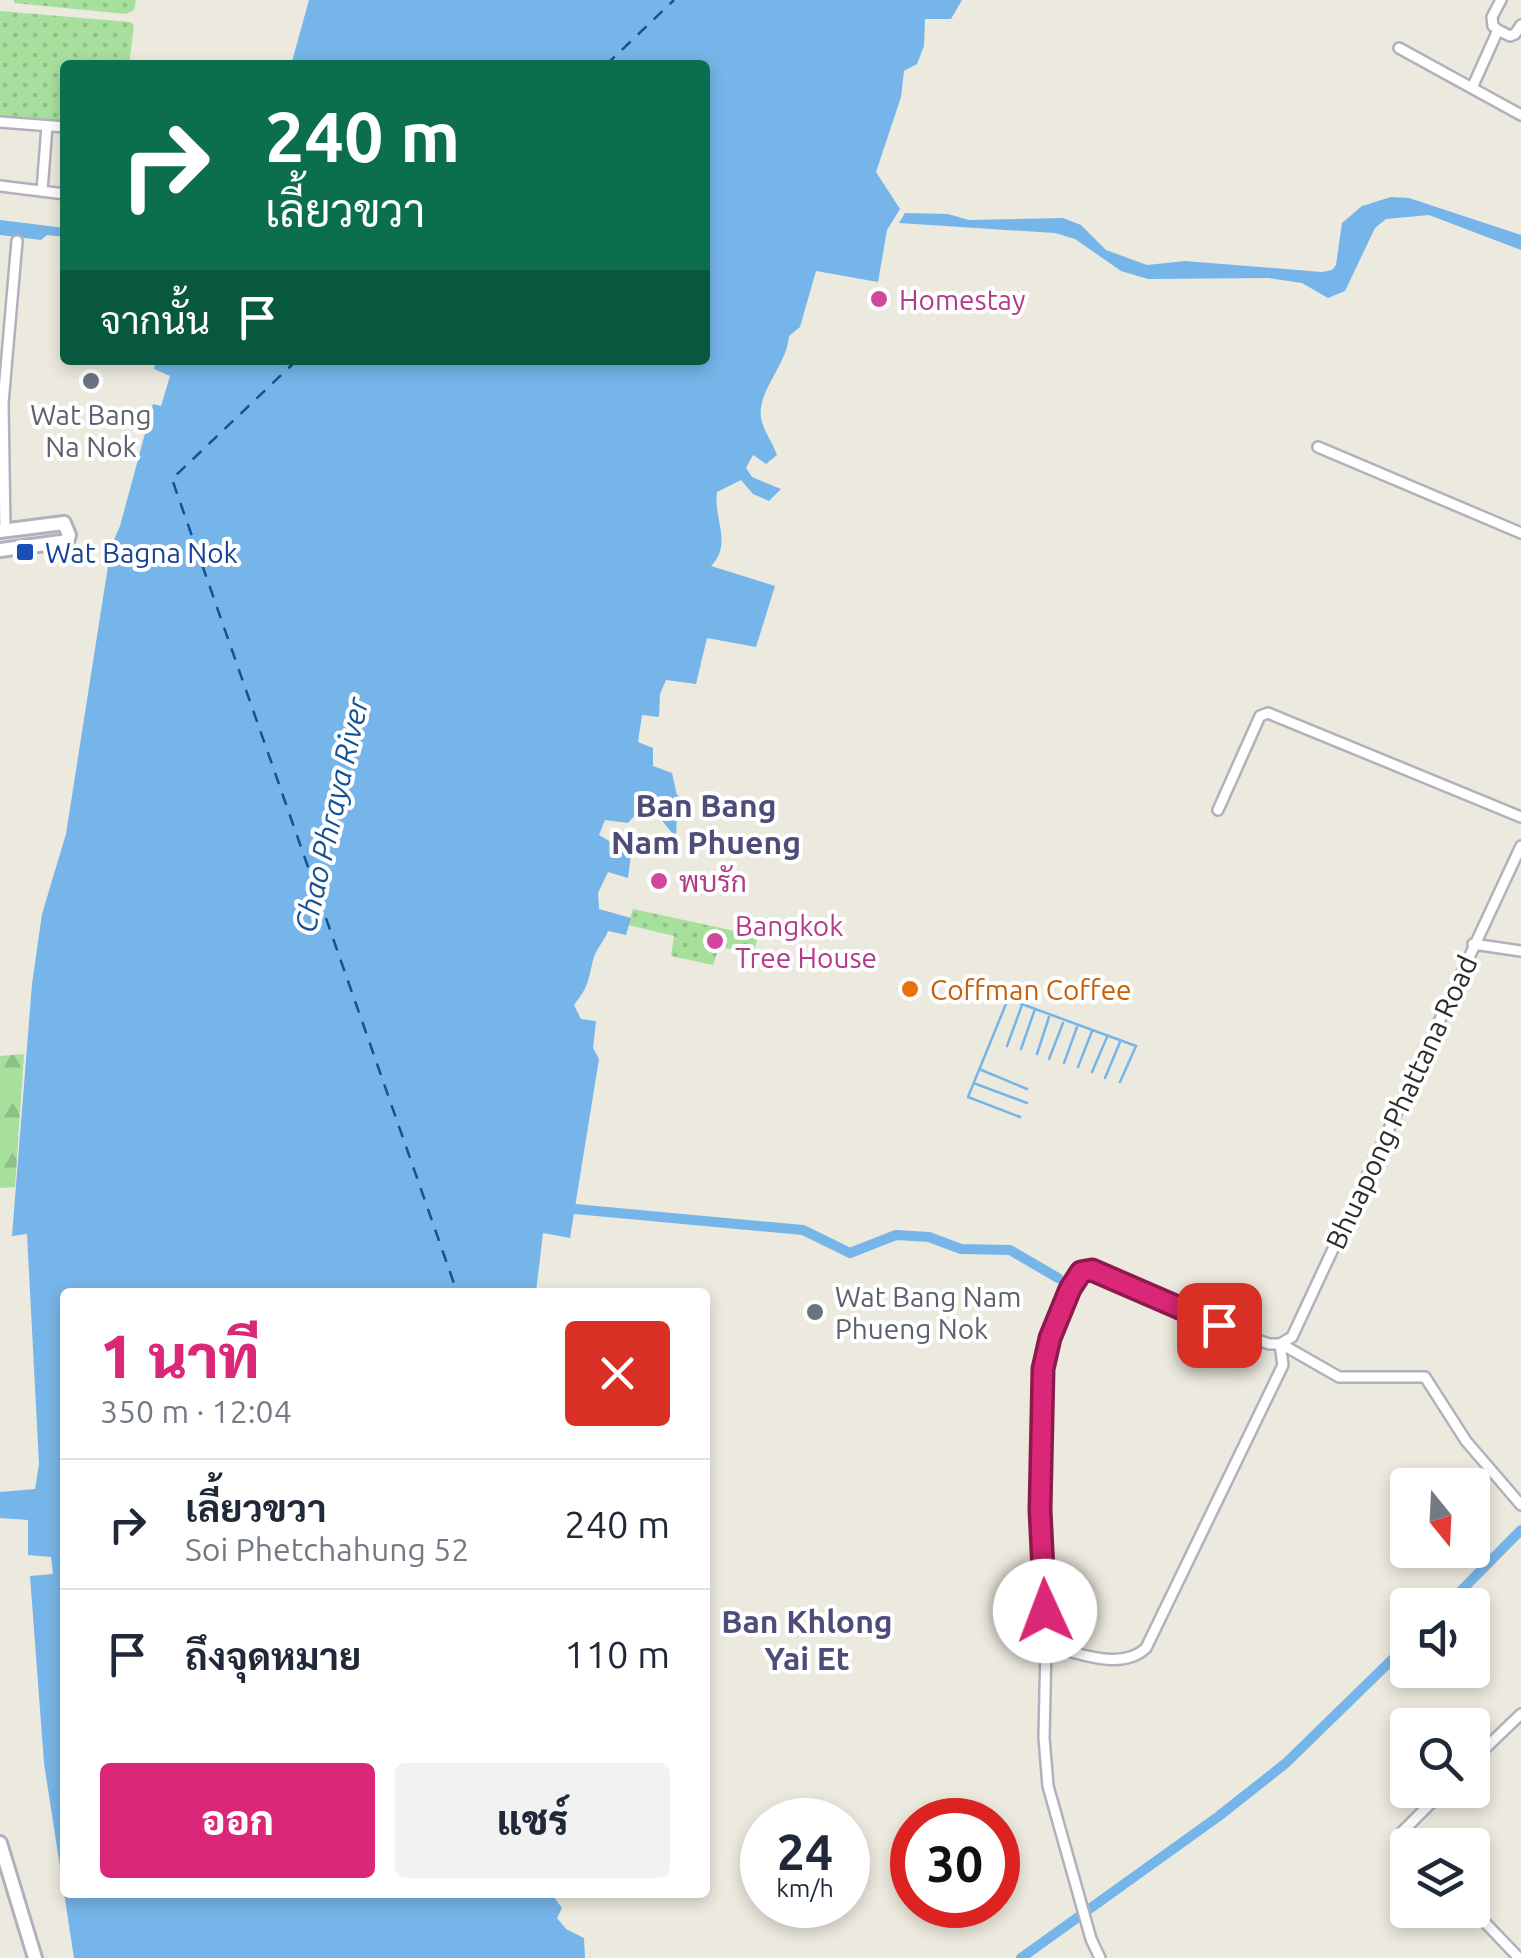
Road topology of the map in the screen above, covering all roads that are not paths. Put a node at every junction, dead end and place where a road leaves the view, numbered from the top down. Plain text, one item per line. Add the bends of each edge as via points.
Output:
1 (1501, 0) edge
2 (1521, 25) edge
3 (1498, 30) junction
4 (1399, 48) dead end
5 (1472, 88) junction
6 (1521, 115) edge
7 (0, 122) edge
8 (47, 126) junction
9 (60, 127) edge
10 (0, 186) edge
11 (42, 191) junction
12 (60, 193) edge
13 (17, 241) dead end
14 (3, 354) edge
15 (2, 391) edge
16 (1318, 447) dead end
17 (3, 531) edge
18 (1521, 532) edge
19 (0, 550) edge
20 (1218, 810) dead end
21 (1521, 818) edge
22 (1521, 846) edge
23 (1473, 944) junction
24 (1521, 951) edge
25 (1277, 1343) junction
26 (1521, 1505) edge
27 (1046, 1645) junction
28 (1521, 1714) edge
29 (1490, 1744) edge
30 (1426, 1808) edge
31 (1406, 1828) edge
32 (0, 1842) edge
33 (1490, 1928) edge
34 (35, 1958) edge
35 (1100, 1958) edge
36 (1519, 1958) edge

1 - 3 street via 1491,21
2 - 3 street via 1510,36
3 - 5 street
4 - 5 street
5 - 6 street
7 - 8 street
8 - 9 street
8 - 11 street
10 - 11 street
11 - 12 street
13 - 14 street
14 - 15 street
15 - 17 street
16 - 18 street
17 - 19 street via 64,523 69,536
20 - 21 street via 1260,716 1268,713
22 - 23 street, Bhuapong Phattana Road
23 - 24 street
23 - 25 street, Bhuapong Phattana Road via 1292,1337
25 - 26 street via 1339,1377 1425,1377 1466,1441
25 - 27 street via 1283,1365 1146,1648 1138,1656 1108,1659
25 - 27 street via 1193,1316 1092,1270 1081,1272 1043,1369
27 - 35 street via 1046,1767
28 - 29 street
30 - 31 street
32 - 34 street
33 - 36 street

